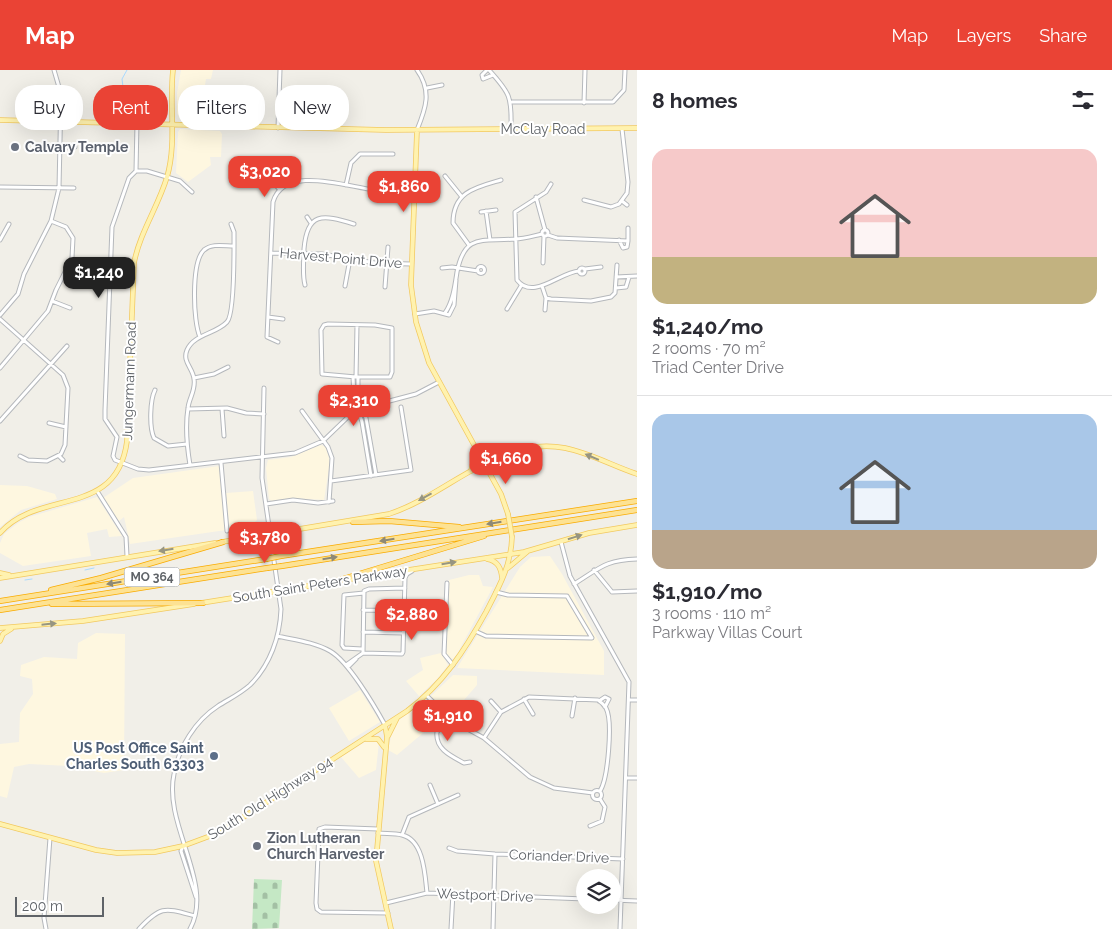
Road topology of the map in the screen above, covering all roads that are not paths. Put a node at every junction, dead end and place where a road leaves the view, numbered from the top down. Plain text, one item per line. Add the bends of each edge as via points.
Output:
1 (54, 70) edge
2 (173, 70) edge
3 (280, 70) edge
4 (417, 70) edge
5 (488, 70) edge
6 (585, 70) edge
7 (625, 70) edge
8 (493, 74) junction
9 (58, 85) edge
10 (279, 85) edge
11 (442, 85) dead end
12 (427, 88) junction
13 (512, 102) junction
14 (584, 103) junction
15 (0, 120) edge
16 (15, 120) edge
17 (168, 124) edge
18 (171, 124) junction
19 (275, 128) edge
20 (511, 128) junction
21 (637, 128) edge
22 (349, 129) edge
23 (622, 129) junction
24 (61, 130) edge
25 (137, 130) edge
26 (417, 130) junction
27 (75, 146) dead end
28 (47, 147) dead end
29 (61, 147) junction
30 (349, 154) dead end
31 (393, 154) dead end
32 (354, 159) junction
33 (136, 171) junction
34 (445, 176) dead end
35 (167, 177) junction
36 (501, 180) dead end
37 (274, 183) dead end
38 (551, 184) dead end
39 (346, 185) junction
40 (0, 187) edge
41 (59, 188) junction
42 (74, 188) dead end
43 (280, 190) junction
44 (192, 192) dead end
45 (414, 192) junction
46 (462, 197) junction
47 (536, 197) junction
48 (584, 200) dead end
49 (622, 201) junction
50 (627, 205) dead end
51 (496, 210) dead end
52 (486, 211) junction
53 (481, 212) dead end
54 (307, 217) dead end
55 (51, 221) junction
56 (311, 223) junction
57 (9, 224) dead end
58 (230, 224) dead end
59 (354, 224) dead end
60 (74, 226) dead end
61 (628, 228) dead end
62 (69, 230) junction
63 (545, 235) junction
64 (516, 239) junction
65 (0, 240) edge
66 (490, 240) junction
67 (619, 240) junction
68 (628, 241) junction
69 (469, 245) junction
70 (234, 246) junction
71 (388, 247) dead end
72 (270, 252) junction
73 (304, 254) junction
74 (350, 259) junction
75 (543, 263) dead end
76 (388, 264) junction
77 (411, 264) junction
78 (617, 264) dead end
79 (601, 267) dead end
80 (442, 268) dead end
81 (458, 268) junction
82 (478, 271) dead end
83 (110, 276) junction
84 (637, 276) edge
85 (616, 277) junction
86 (629, 277) junction
87 (133, 278) junction
88 (306, 285) dead end
89 (345, 286) dead end
90 (521, 286) junction
91 (542, 286) junction
92 (385, 287) dead end
93 (616, 288) junction
94 (546, 298) junction
95 (52, 302) junction
96 (70, 308) dead end
97 (507, 309) dead end
98 (545, 310) dead end
99 (414, 314) junction
100 (0, 317) edge
101 (268, 318) junction
102 (284, 319) dead end
103 (357, 325) junction
104 (200, 337) junction
105 (24, 340) junction
106 (278, 342) dead end
107 (67, 346) dead end
108 (50, 364) junction
109 (228, 367) dead end
110 (0, 368) edge
111 (356, 377) junction
112 (194, 378) junction
113 (439, 382) junction
114 (264, 388) dead end
115 (155, 390) dead end
116 (401, 407) dead end
117 (188, 409) junction
118 (222, 409) junction
119 (360, 409) junction
120 (302, 411) dead end
121 (264, 414) junction
122 (0, 421) edge
123 (49, 423) dead end
124 (66, 427) junction
125 (224, 436) dead end
126 (323, 441) junction
127 (187, 444) junction
128 (476, 449) junction
129 (504, 454) junction
130 (20, 456) dead end
131 (59, 456) junction
132 (262, 457) junction
133 (63, 460) dead end
134 (122, 463) junction
135 (221, 463) junction
136 (190, 465) junction
137 (484, 465) junction
138 (470, 472) junction
139 (637, 474) edge
140 (376, 475) junction
141 (370, 476) junction
142 (330, 481) junction
143 (97, 491) junction
144 (637, 501) edge
145 (266, 504) junction
146 (637, 510) edge
147 (353, 522) junction
148 (637, 525) edge
149 (470, 527) junction
150 (227, 531) dead end
151 (494, 532) junction
152 (0, 533) edge
153 (270, 534) junction
154 (223, 542) junction
155 (562, 542) junction
156 (528, 551) junction
157 (511, 554) junction
158 (127, 556) junction
159 (481, 558) junction
160 (637, 559) edge
161 (508, 568) junction
162 (416, 569) junction
163 (594, 570) junction
164 (0, 573) edge
165 (392, 573) junction
166 (11, 576) junction
167 (0, 578) edge
168 (405, 578) junction
169 (503, 580) junction
170 (333, 582) junction
171 (447, 583) dead end
172 (574, 584) junction
173 (405, 588) junction
174 (637, 590) edge
175 (278, 591) junction
176 (496, 592) junction
177 (364, 594) junction
178 (38, 595) junction
179 (0, 601) edge
180 (204, 603) junction
181 (43, 604) junction
182 (0, 610) edge
183 (363, 610) junction
184 (404, 611) junction
185 (14, 627) junction
186 (0, 628) edge
187 (475, 631) junction
188 (363, 632) junction
189 (403, 633) junction
190 (277, 636) junction
191 (0, 642) edge
192 (362, 649) junction
193 (363, 653) junction
194 (347, 666) junction
195 (454, 666) junction
196 (426, 695) junction
197 (575, 698) junction
198 (524, 699) junction
199 (629, 700) junction
200 (637, 700) edge
201 (491, 701) dead end
202 (599, 701) junction
203 (606, 707) junction
204 (501, 712) junction
205 (533, 714) dead end
206 (572, 716) dead end
207 (397, 717) junction
208 (449, 717) junction
209 (385, 725) junction
210 (484, 738) junction
211 (362, 740) junction
212 (386, 741) junction
213 (385, 748) junction
214 (470, 762) dead end
215 (627, 778) junction
216 (637, 778) edge
217 (430, 785) dead end
218 (600, 791) junction
219 (593, 793) junction
220 (458, 795) dead end
221 (600, 799) junction
222 (438, 804) junction
223 (0, 824) edge
224 (590, 826) dead end
225 (378, 831) junction
226 (402, 835) junction
227 (50, 838) junction
228 (183, 846) junction
229 (449, 848) dead end
230 (495, 854) junction
231 (623, 859) junction
232 (428, 893) junction
233 (453, 893) junction
234 (494, 895) junction
235 (576, 899) edge
236 (622, 901) junction
237 (637, 901) edge
238 (386, 903) junction
239 (388, 913) junction
240 (195, 916) junction
241 (46, 929) edge
242 (139, 929) edge
243 (190, 929) edge
244 (392, 929) edge
245 (451, 929) edge
246 (493, 929) edge
247 (620, 929) edge

1 - 9 street
2 - 18 main road, Jungermann Road
3 - 10 street
4 - 12 street
5 - 8 street
5 - 8 street via 482,75 483,79
6 - 14 street
7 - 14 street via 624,90 613,102
8 - 13 street
11 - 12 street
12 - 26 street via 427,102
13 - 14 street
13 - 20 street
15 - 16 main road, McClay Road
17 - 18 main road, McClay Road
18 - 19 main road, McClay Road
18 - 35 main road, Jungermann Road
20 - 23 main road, McClay Road
20 - 26 main road, McClay Road
21 - 23 main road, McClay Road
22 - 26 main road, McClay Road
23 - 49 street via 628,182
24 - 29 street
25 - 33 street
26 - 45 main road, South Old Highway 94
27 - 29 street
28 - 29 street
29 - 41 street
30 - 32 street
31 - 32 street via 360,154
32 - 39 street
33 - 35 street via 144,170
33 - 83 street via 130,178 112,223
34 - 46 street
35 - 44 street
35 - 87 main road, Jungermann Road via 139,241
36 - 46 street via 473,188
37 - 43 street
38 - 47 street via 546,192
39 - 43 street via 294,182 285,184
39 - 45 street
40 - 41 street
41 - 42 street
41 - 55 street
43 - 72 street via 273,202
45 - 77 main road, South Old Highway 94
46 - 69 street via 453,223
47 - 63 street
47 - 64 street via 515,212
48 - 49 street via 611,207
49 - 50 street
51 - 52 street
52 - 53 street
52 - 66 street
54 - 56 street
55 - 62 street
55 - 100 street via 24,274 18,294
56 - 59 street via 321,218
56 - 73 street via 306,233
57 - 65 street
58 - 70 street via 234,232
60 - 62 street
61 - 68 street
62 - 95 street via 74,242 72,258
63 - 64 street
63 - 67 street
63 - 75 street
64 - 66 street
64 - 90 street via 517,280
66 - 69 street via 479,240
67 - 68 street
67 - 68 street via 623,248 627,247
69 - 81 street via 462,252
70 - 104 street via 231,316 220,327
70 - 104 street via 213,246 198,258 195,320
71 - 76 street
72 - 73 street, Harvest Point Drive
72 - 101 street
73 - 74 street, Harvest Point Drive
73 - 88 street
74 - 76 street, Harvest Point Drive
74 - 89 street
76 - 77 street, Harvest Point Drive
76 - 92 street
77 - 99 main road, South Old Highway 94
78 - 85 street
79 - 91 street via 582,268
80 - 81 street
81 - 82 street
81 - 99 street via 447,314 434,311
83 - 87 street
83 - 134 street via 104,410 105,419 117,437 113,456
84 - 86 street
85 - 86 street
85 - 93 street
86 - 93 street via 626,287
87 - 134 main road, Jungermann Road via 127,441
90 - 91 street
90 - 97 street
91 - 94 street
93 - 94 street via 611,297 602,300
94 - 98 street
95 - 96 street
95 - 105 street
99 - 113 main road, South Old Highway 94 via 422,348
100 - 105 street
101 - 102 street
101 - 106 street via 267,337
103 - 111 street
103 - 111 street via 328,324 321,330 322,374
103 - 111 street via 389,326 393,332 390,377
104 - 112 street via 186,353 186,362
105 - 108 street
105 - 110 street
107 - 108 street
108 - 122 street
108 - 124 street via 66,381
109 - 112 street
111 - 119 street via 354,398
112 - 117 street
113 - 119 street via 411,396
113 - 128 main road, South Old Highway 94
114 - 121 street
115 - 127 street via 154,438 168,446
116 - 140 street via 411,470
117 - 118 street
117 - 127 street
118 - 121 street
118 - 125 street
119 - 126 street
119 - 140 street
119 - 141 street
120 - 126 street
121 - 132 street
123 - 124 street
124 - 131 street via 65,445
126 - 132 street via 295,453
126 - 142 street via 332,458
127 - 136 street
128 - 129 main road via 490,455
128 - 137 main road, South Old Highway 94
128 - 138 main road
129 - 137 main road
139 -> 129 main road via 564,448 531,447
130 - 131 street via 47,461
131 - 133 street
132 - 135 street
132 - 145 street
134 - 136 street via 144,470
134 - 143 main road, Jungermann Road via 110,481
135 - 136 street
135 - 150 street
137 - 138 main road
137 - 157 main road, South Old Highway 94, bridge via 501,494 508,514
138 -> 147 main road via 398,512
140 - 141 street
141 - 142 street
142 - 145 street via 331,501 293,500
143 - 152 main road, Jungermann Road via 27,513
143 - 158 street via 126,537
144 -> 149 highway, MO 364
145 - 153 street
146 - 151 highway, MO 364
147 - 149 highway via 389,520
147 - 153 main road
155 -> 148 main road, South Saint Peters Parkway via 589,533
149 -> 178 highway, MO 364, bridge
151 - 170 highway
181 -> 151 highway, MO 364, bridge
153 - 154 main road
153 - 175 street
154 -> 158 main road
154 - 178 highway
155 - 156 main road, South Saint Peters Parkway
155 - 172 street
156 - 157 main road, South Saint Peters Parkway
156 - 161 main road
157 - 159 main road, South Saint Peters Parkway
157 - 161 main road, South Old Highway 94
158 - 166 main road
162 -> 159 main road, South Saint Peters Parkway
159 - 169 main road via 497,563
160 - 163 street via 614,561
161 - 169 main road, South Old Highway 94
162 - 165 main road, South Saint Peters Parkway
162 - 168 street
163 - 172 street
163 - 174 street via 612,592
164 - 166 main road
165 - 168 street via 400,573
165 - 170 main road, South Saint Peters Parkway
166 - 167 main road
168 - 173 street
169 - 176 main road, South Old Highway 94
170 - 175 main road, South Saint Peters Parkway
171 - 195 street via 444,654
172 - 199 street via 628,678
173 - 177 street via 369,589
173 - 184 street
175 - 180 main road, South Saint Peters Parkway
175 - 190 street via 280,615
176 - 187 main road, South Old Highway 94
176 - 187 street via 567,596 592,638 486,636
177 - 183 street
177 - 192 street via 344,595 342,645 344,648
178 - 179 highway, MO 364
180 - 181 highway
185 -> 180 main road, South Saint Peters Parkway
181 - 182 highway, MO 364
183 - 184 street
183 - 188 street
184 - 189 street
185 - 186 main road, South Saint Peters Parkway
185 - 191 main road via 3,634
187 - 195 main road, South Old Highway 94
188 - 189 street
188 - 192 street
189 - 193 street via 403,652 400,655
190 - 194 street via 321,647
190 - 228 street via 258,675 199,722 180,752 172,789
192 - 193 street
193 - 194 street
194 - 209 street
195 - 196 main road, South Old Highway 94
196 - 207 main road, South Old Highway 94
196 - 208 street
197 - 198 street via 534,696
197 - 202 street
197 - 206 street
198 - 204 street
198 - 205 street
199 - 200 street
199 - 215 street
201 - 204 street
202 - 203 street
202 - 203 street via 605,697 609,699
203 - 218 street via 606,777
204 - 210 street
207 - 209 main road, South Old Highway 94
207 - 212 main road
208 - 210 street
208 - 214 street via 437,732 438,744 464,763
209 - 211 main road, South Old Highway 94
209 - 212 main road
210 - 219 street via 515,766 546,787
211 - 213 main road via 373,737
211 - 228 main road, South Old Highway 94 via 231,825
212 - 213 main road
213 - 225 main road
215 - 216 street
215 - 231 street
217 - 222 street
218 - 219 street
218 - 221 street
219 - 221 street via 595,799
220 - 222 street
221 - 224 street via 605,807 602,820
222 - 226 street via 410,817
223 - 227 main road, South Old Highway 94
225 - 226 street
225 - 238 main road via 377,869
225 - 239 street via 319,829 316,903 321,912
226 - 232 street via 418,849
227 - 228 main road, South Old Highway 94 via 96,850 129,853
227 - 241 street
228 - 240 street via 181,851 196,898
229 - 230 street, Coriander Drive via 457,852
230 - 231 street, Coriander Drive
230 - 234 street
231 - 236 street
232 - 233 street, Westport Drive
232 - 238 street, Westport Drive
233 - 234 street, Westport Drive
233 - 245 street
234 - 235 street, Westport Drive
234 - 246 street
236 - 237 street
236 - 247 street
238 - 239 main road
239 - 244 main road
240 - 242 street via 160,910
240 - 243 street

